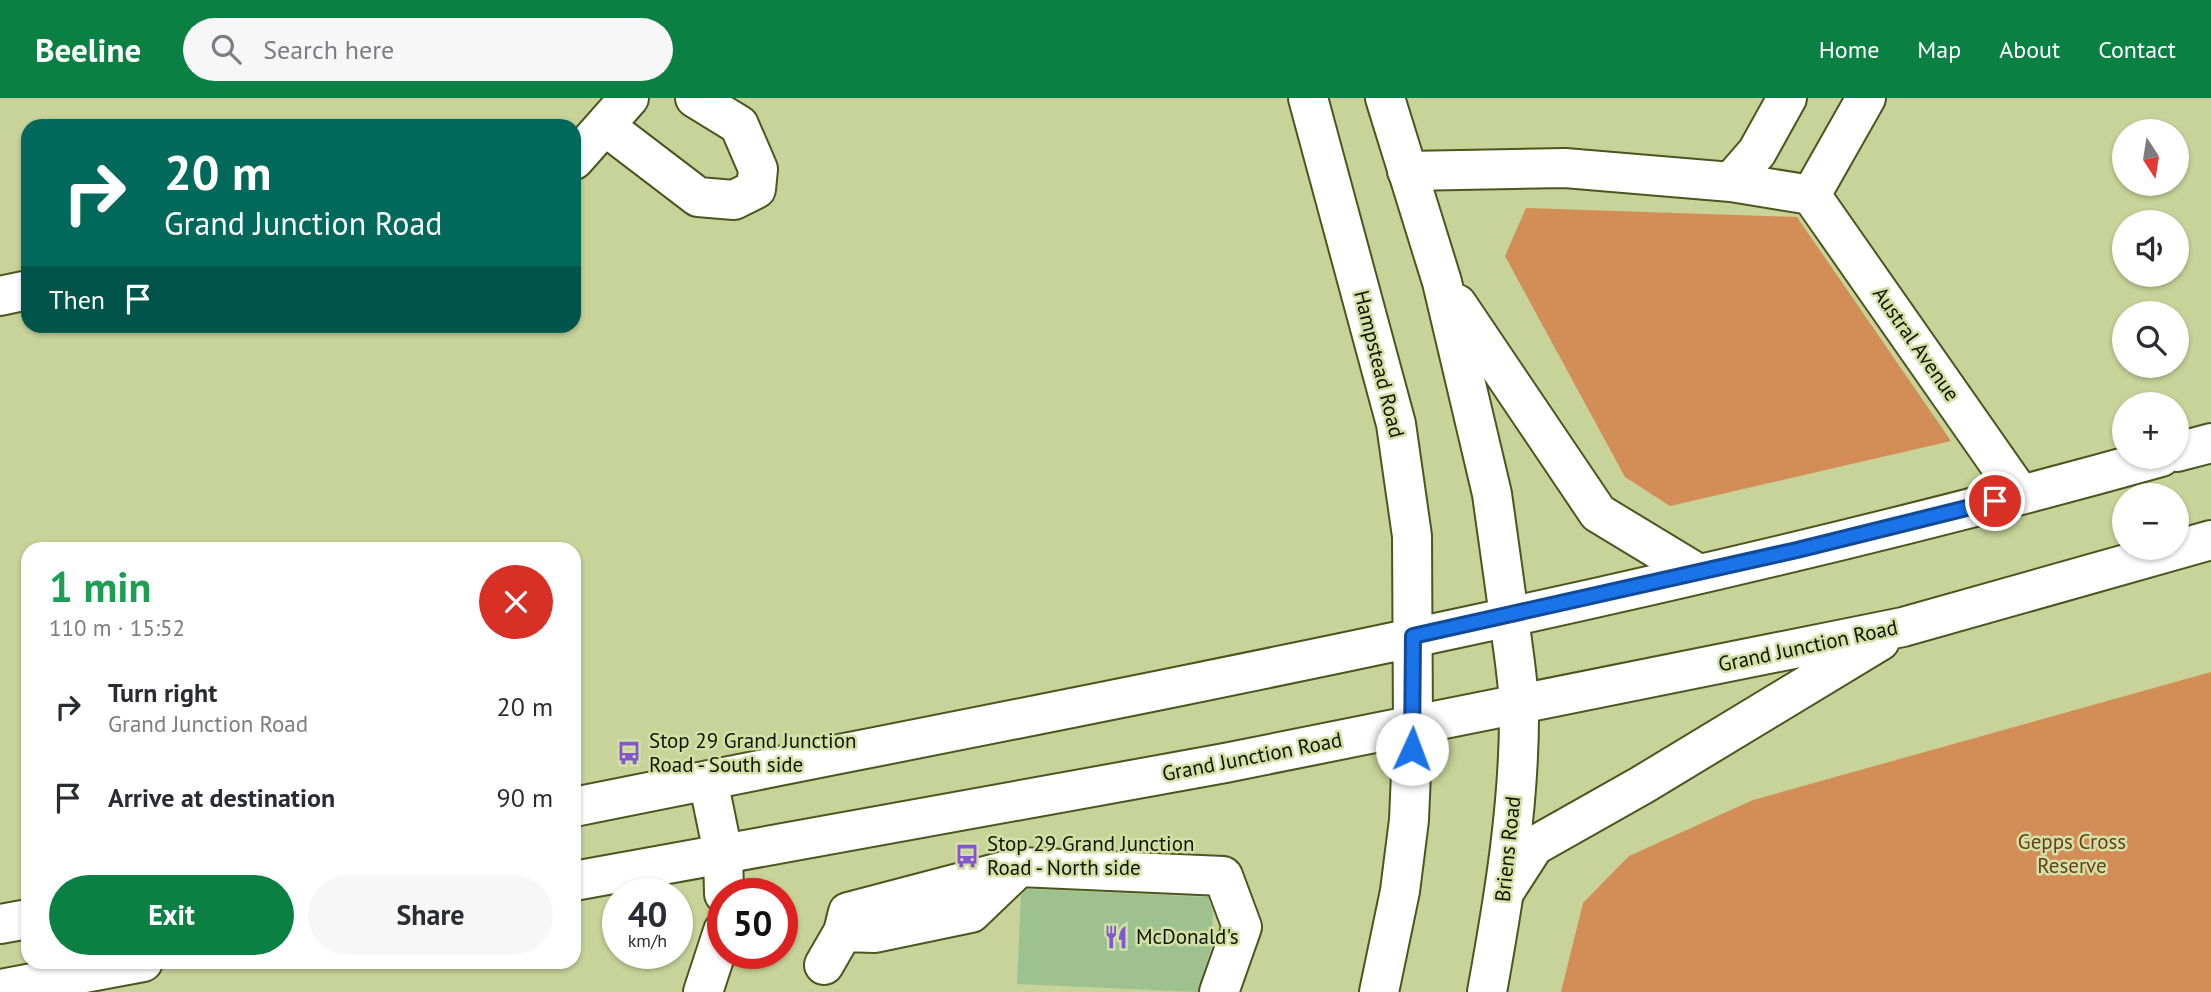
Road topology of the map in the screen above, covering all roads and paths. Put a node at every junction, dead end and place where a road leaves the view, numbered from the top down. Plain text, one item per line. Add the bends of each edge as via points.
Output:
1 (695, 98) edge
2 (1308, 98) edge
3 (1385, 98) edge
4 (1787, 98) edge
5 (1866, 98) edge
6 (621, 108) edge
7 (581, 152) edge
8 (1406, 171) junction
9 (1731, 182) junction
10 (1811, 195) junction
11 (1442, 282) junction
12 (21, 292) edge
13 (0, 296) edge
14 (2211, 443) edge
15 (2189, 449) edge
16 (2115, 469) edge
17 (2020, 494) junction
18 (2211, 540) edge
19 (1697, 573) junction
20 (1509, 616) junction
21 (1903, 627) junction
22 (1413, 636) junction
23 (1519, 705) junction
24 (1413, 726) junction
25 (708, 780) junction
26 (581, 806) edge
27 (723, 853) junction
28 (724, 878) edge
29 (581, 880) edge
30 (1505, 891) junction
31 (21, 920) edge
32 (0, 924) edge
33 (824, 965) dead end
34 (106, 969) edge
35 (710, 969) edge
36 (0, 989) edge
37 (703, 992) edge
38 (1219, 992) edge
39 (1379, 992) edge
40 (1487, 992) edge

1 - 6 main road via 739,125 758,169 756,188 734,200 698,197
2 - 22 main road, Hampstead Road via 1396,424 1412,536
3 - 8 main road
4 - 9 main road via 1757,152
5 - 10 main road
6 - 7 main road
8 - 9 main road via 1565,168
8 - 11 main road
9 - 10 main road
10 - 17 main road, Austral Avenue
11 - 19 main road via 1598,513
11 - 20 main road via 1492,494
12 - 13 main road
14 - 15 main road
16 - 17 main road
17 - 19 main road
18 - 21 main road, Grand Junction Road
19 - 20 main road
20 - 22 main road
20 - 23 main road, Briens Road
21 - 23 main road, Grand Junction Road
21 - 30 main road via 1534,846
22 - 24 main road, Hampstead Road
22 - 25 main road
23 - 24 main road, Grand Junction Road
23 - 30 main road, Briens Road
24 - 27 main road, Grand Junction Road
24 - 39 main road via 1400,891
25 - 26 main road
25 - 27 main road
27 - 28 main road
27 - 29 main road, Grand Junction Road
30 - 40 main road, Briens Road
31 - 32 main road
33 - 38 main road via 843,932 848,912 1019,867 1223,876 1242,927
34 - 36 main road
35 - 37 main road

